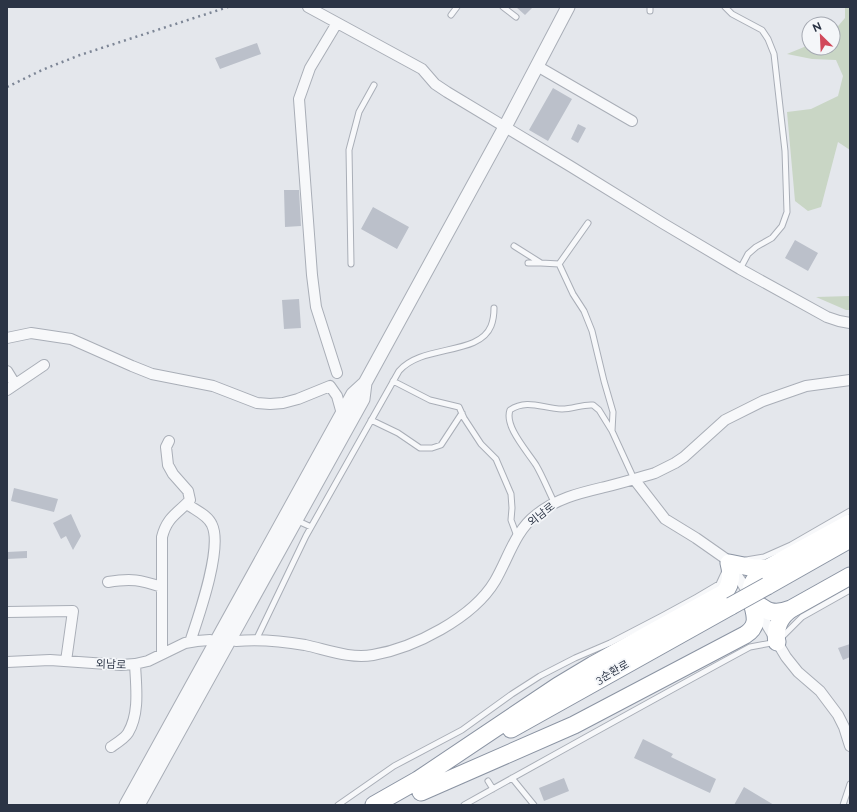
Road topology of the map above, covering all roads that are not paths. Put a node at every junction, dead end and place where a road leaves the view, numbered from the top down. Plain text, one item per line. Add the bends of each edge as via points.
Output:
1 (308, 7) edge
2 (457, 7) edge
3 (503, 7) edge
4 (568, 7) edge
5 (725, 7) edge
6 (451, 15) dead end
7 (516, 17) dead end
8 (337, 23) junction
9 (537, 66) junction
10 (374, 85) dead end
11 (632, 121) dead end
12 (504, 127) junction
13 (588, 223) dead end
14 (514, 246) dead end
15 (528, 263) dead end
16 (541, 263) junction
17 (351, 264) dead end
18 (559, 264) junction
19 (740, 269) junction
20 (494, 308) dead end
21 (850, 323) edge
22 (7, 338) edge
23 (44, 365) dead end
24 (7, 371) edge
25 (336, 373) dead end
26 (850, 380) edge
27 (393, 381) junction
28 (365, 383) junction
29 (11, 387) edge
30 (462, 413) junction
31 (342, 414) junction
32 (370, 420) junction
33 (612, 431) junction
34 (169, 441) dead end
35 (634, 479) junction
36 (554, 502) junction
37 (187, 504) junction
38 (850, 511) edge
39 (291, 518) junction
40 (850, 523) edge
41 (311, 527) junction
42 (517, 538) junction
43 (850, 539) edge
44 (850, 552) edge
45 (729, 563) junction
46 (768, 568) junction
47 (850, 576) edge
48 (108, 582) dead end
49 (162, 587) junction
50 (850, 590) edge
51 (769, 591) junction
52 (752, 600) junction
53 (730, 605) junction
54 (791, 609) junction
55 (7, 612) edge
56 (745, 636) junction
57 (210, 640) dead end
58 (256, 640) junction
59 (236, 641) dead end
60 (190, 642) junction
61 (777, 642) junction
62 (162, 654) junction
63 (66, 661) junction
64 (7, 662) edge
65 (135, 664) junction
66 (462, 730) junction
67 (465, 736) dead end
68 (850, 746) edge
69 (111, 747) dead end
70 (512, 778) junction
71 (488, 781) dead end
72 (850, 784) edge
73 (418, 787) junction
74 (492, 789) junction
75 (126, 805) edge
76 (138, 805) edge
77 (338, 805) edge
78 (374, 805) edge
79 (397, 805) edge
80 (464, 805) edge
81 (534, 805) edge
82 (843, 805) edge

1 - 8 street
2 - 6 lane
3 - 7 lane
4 - 9 street
5 - 19 lane via 732,14 762,30 768,39 774,54 785,151 787,212 782,226 772,238 748,254
8 - 12 street via 422,69 435,84
8 - 25 street via 310,68 299,99 316,307
9 - 11 street
9 - 12 street
10 - 17 lane via 359,112 349,150
12 - 19 street
12 - 28 street
13 - 18 lane
14 - 16 lane
15 - 16 lane
16 - 18 lane
18 - 33 lane via 592,331 613,412
19 - 21 street via 827,317
20 - 27 lane via 488,332 477,342 411,360 404,365
22 - 31 street via 31,333 71,339 152,374 213,386 257,403 283,403 330,386 337,396
23 - 29 street
24 - 29 street
26 - 35 street, 외남로 via 806,386 763,401 726,420 675,464
27 - 30 lane via 430,400 459,407
27 - 32 lane
28 - 31 street via 353,394
28 - 39 street via 363,399
30 - 32 lane via 441,445 432,448 420,448 398,433
30 - 42 lane via 481,444 496,459 511,494 511,520
31 - 39 street
32 - 41 lane
33 - 35 lane
33 - 36 lane via 593,404 561,409 522,404 510,410 508,418 519,441 536,466
34 - 37 street via 166,447 168,465 188,491 190,500
35 - 36 street, 외남로 via 578,493
35 - 45 street via 665,519
36 - 42 street, 외남로 via 526,524
37 - 49 street via 172,516 164,527
37 - 60 street via 212,524 214,537 213,559 206,592
38 - 45 lane via 791,545 764,557
39 - 41 lane
39 - 75 street
39 - 76 street
40 - 46 highway
41 - 58 lane
42 - 58 street, 외남로 via 494,582 479,601 447,625 414,643 362,657 304,645
43 - 51 highway, 3순환로
44 - 51 highway, 3순환로
45 - 46 highway
45 - 52 street
45 - 53 highway via 731,573 726,591
45 - 66 lane via 719,584 610,643 540,676
46 - 52 highway via 752,583
47 - 54 highway
48 - 49 street via 141,580
49 - 62 street
50 - 61 lane via 802,617
51 - 53 highway, 3순환로, bridge
52 - 53 highway via 736,593
52 - 54 highway via 772,612
52 - 56 highway via 755,621 752,630
52 - 61 street
53 - 73 highway, 3순환로
54 - 61 highway via 778,625
55 - 63 street via 73,611
56 - 61 highway via 761,634
56 - 73 highway via 574,725
57 - 60 street, 외남로
58 - 59 street, 외남로
60 - 62 street, 외남로
61 - 68 street via 791,664 830,703 844,727
61 - 70 lane via 750,647
62 - 65 street, 외남로 via 148,662
63 - 64 street, 외남로
63 - 65 street, 외남로
65 - 69 street via 135,711 132,723 128,734
66 - 67 lane
66 - 77 lane via 394,766
70 - 74 lane
70 - 81 lane
71 - 74 lane
72 - 82 lane
73 - 78 highway, 3순환로
73 - 79 highway, 3순환로
74 - 80 lane

